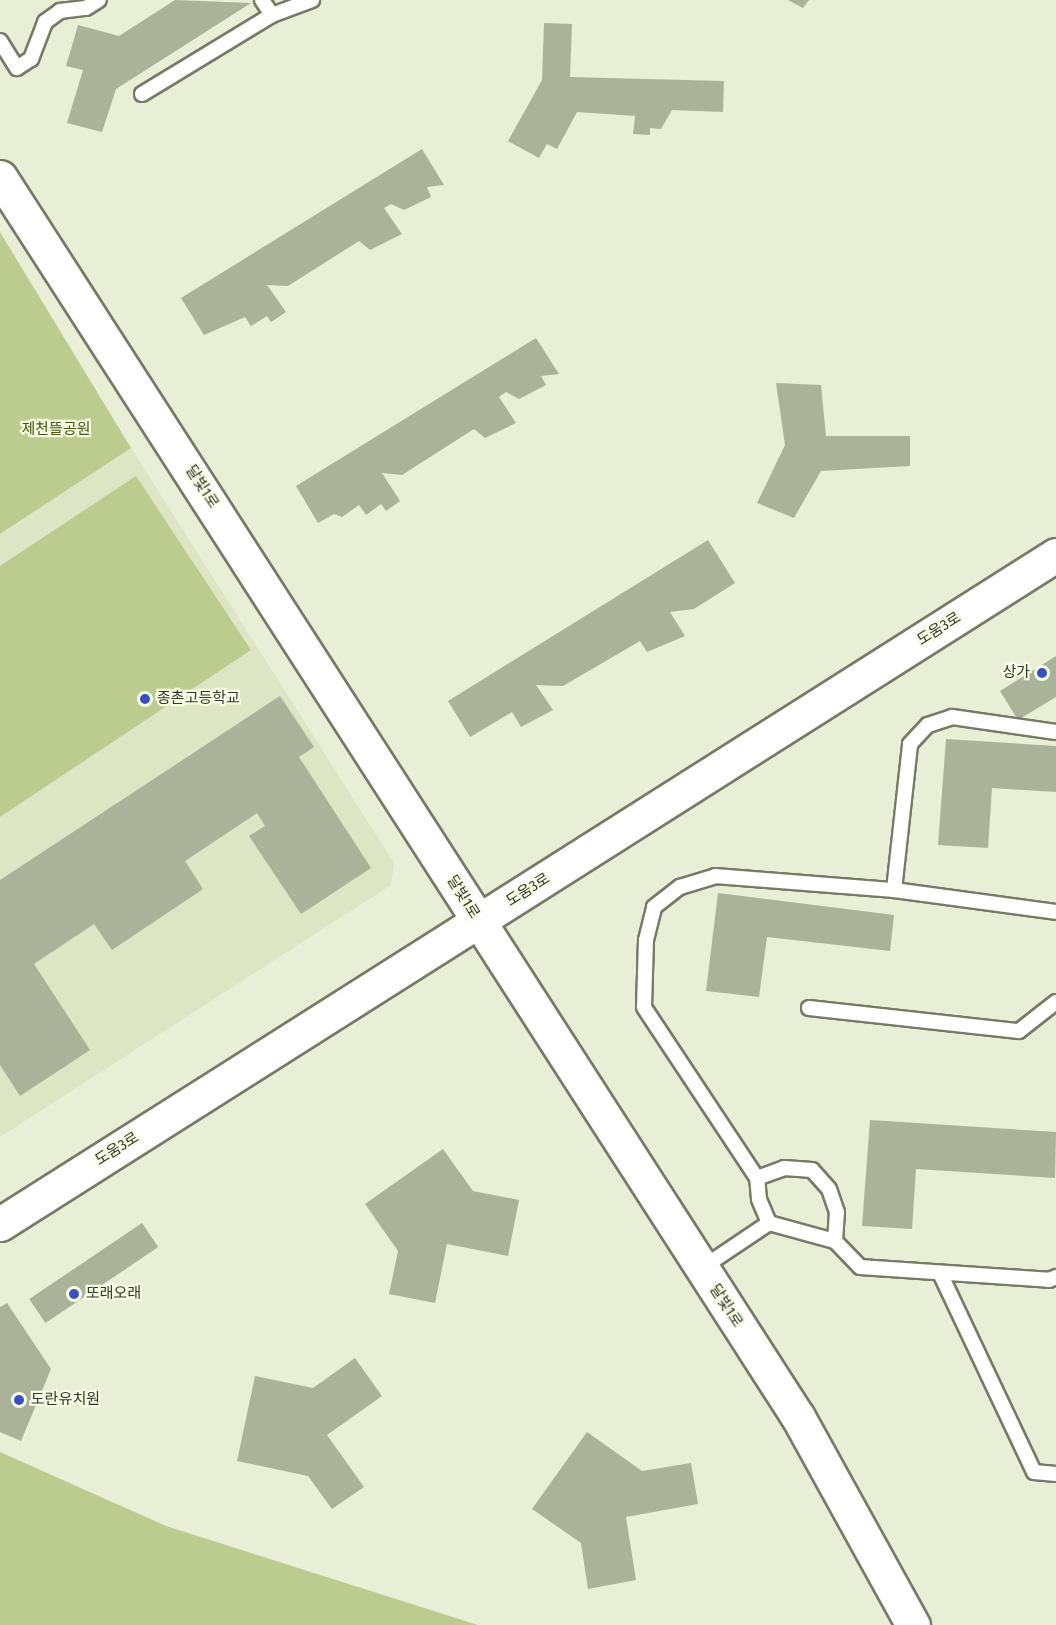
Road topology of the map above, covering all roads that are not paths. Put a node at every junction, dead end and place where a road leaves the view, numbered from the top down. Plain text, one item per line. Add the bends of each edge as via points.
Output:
1 (99, 0) edge
2 (262, 0) edge
3 (312, 0) edge
4 (272, 15) junction
5 (0, 41) edge
6 (142, 94) dead end
7 (0, 177) edge
8 (1056, 555) edge
9 (1056, 732) edge
10 (894, 891) junction
11 (1056, 912) edge
12 (478, 922) junction
13 (1056, 1002) edge
14 (809, 1008) dead end
15 (758, 1178) junction
16 (769, 1223) junction
17 (0, 1224) edge
18 (835, 1241) junction
19 (702, 1268) junction
20 (940, 1273) junction
21 (1056, 1277) edge
22 (1056, 1474) edge
23 (913, 1625) edge

1 - 5 lane via 86,8 60,11 45,22 31,58 17,68
2 - 4 lane
3 - 4 lane
4 - 6 lane
7 - 12 street, 달빛1로
8 - 12 street, 도움3로
9 - 10 lane via 952,717 928,725 910,744
10 - 11 lane
10 - 15 lane via 715,876 680,887 654,907 646,940 644,1007
12 - 17 street, 도움3로
12 - 19 street, 달빛1로
13 - 14 lane via 1019,1031
15 - 16 lane via 759,1199
15 - 18 lane via 784,1168 812,1170 830,1189 837,1212
16 - 18 lane
16 - 19 lane
18 - 20 lane via 860,1267
19 - 23 street, 달빛1로 via 798,1417
20 - 21 lane
20 - 22 lane via 1034,1472

